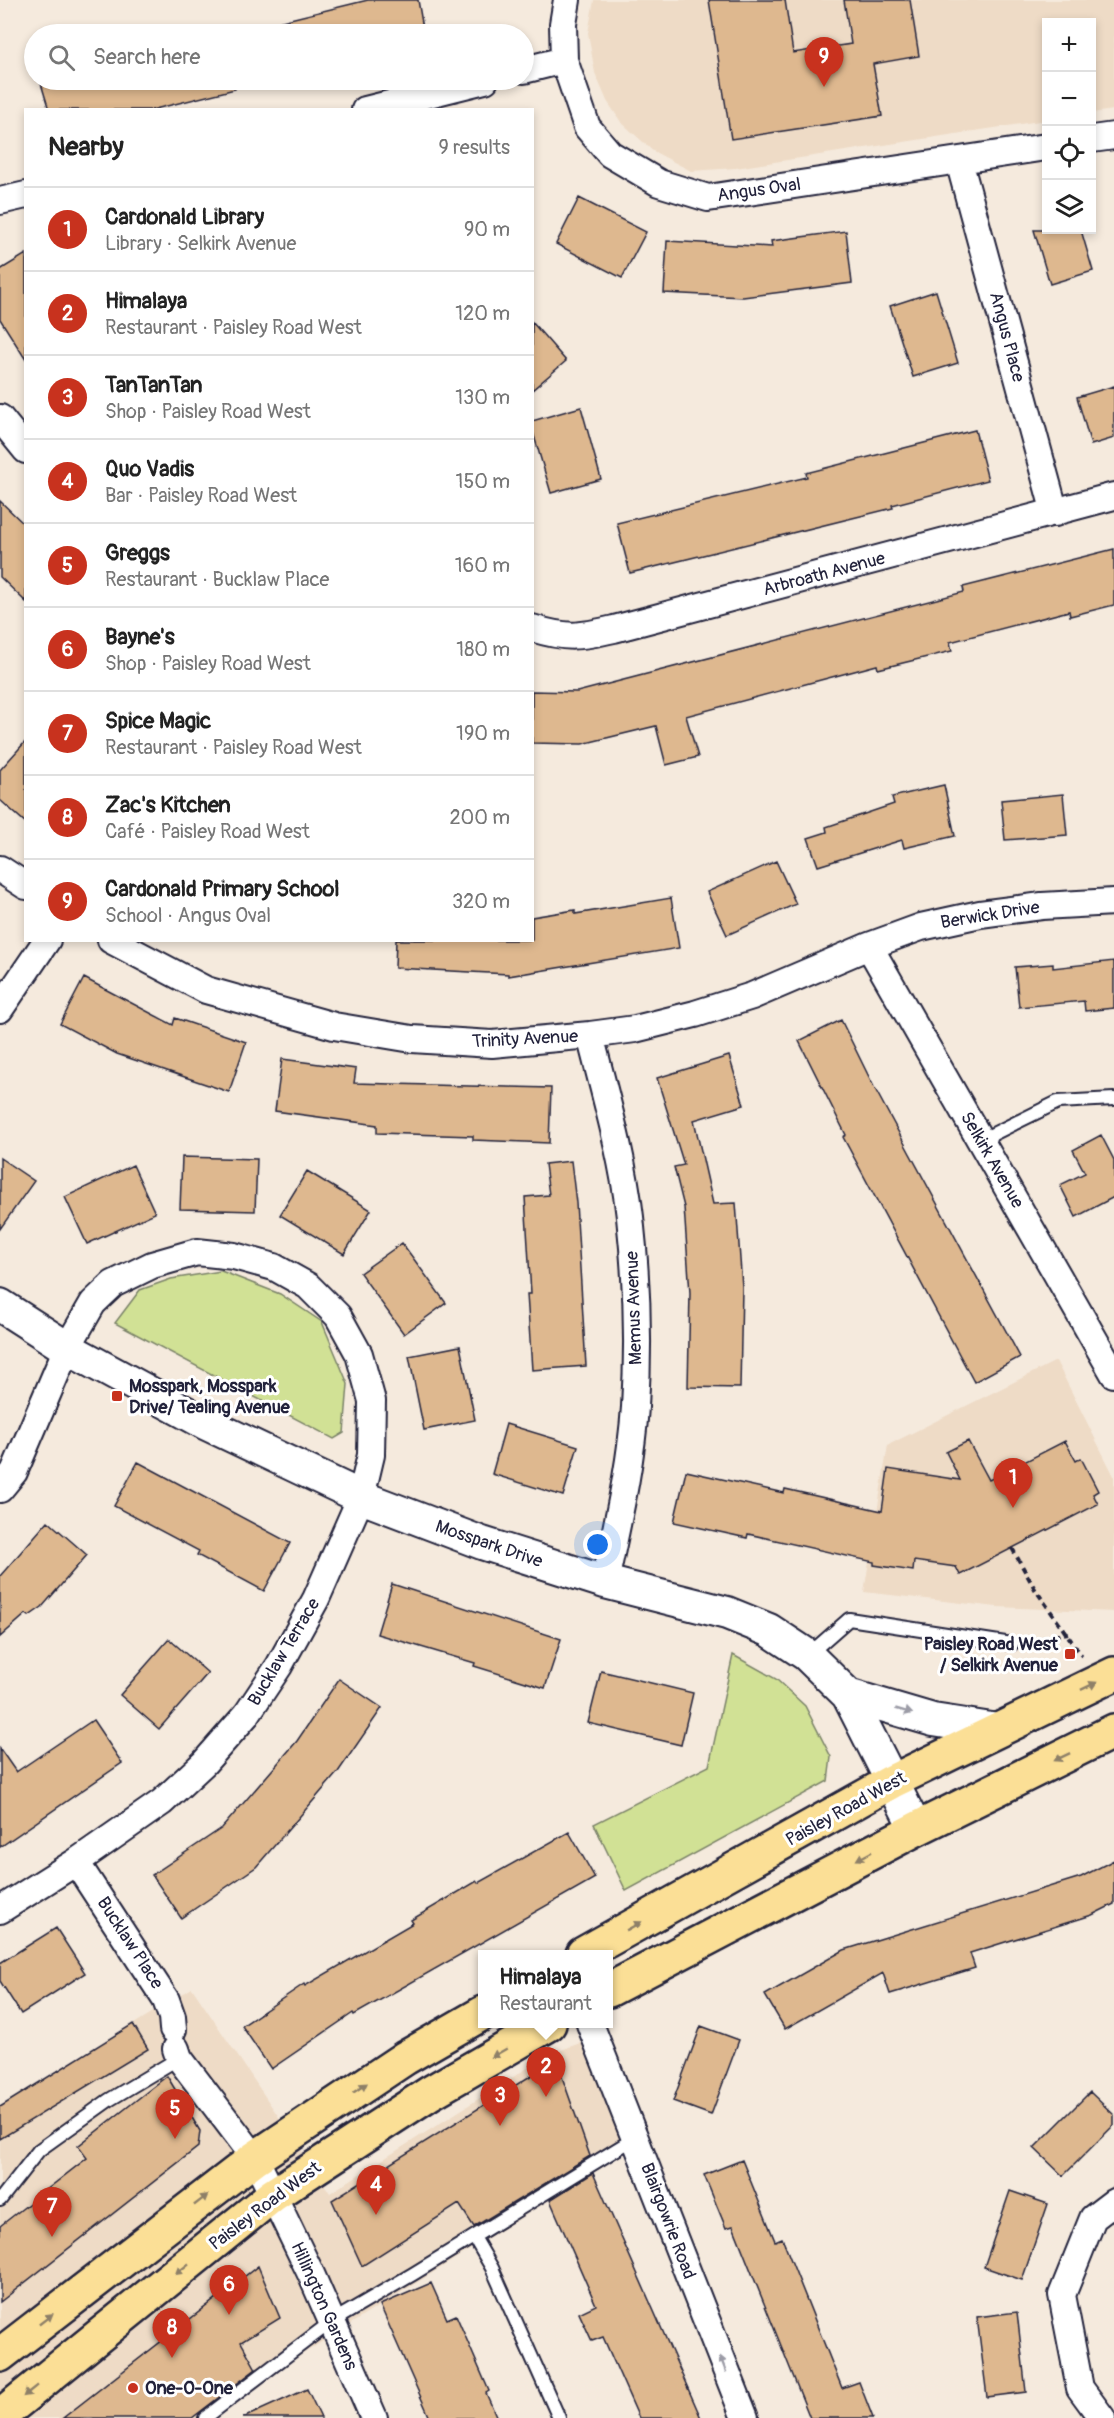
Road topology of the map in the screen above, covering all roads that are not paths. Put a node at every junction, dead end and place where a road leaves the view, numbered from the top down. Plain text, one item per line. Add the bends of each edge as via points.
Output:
1 (567, 0) edge
2 (564, 60) junction
3 (534, 68) edge
4 (445, 90) edge
5 (373, 108) edge
6 (1114, 136) edge
7 (1096, 139) edge
8 (1042, 148) edge
9 (959, 161) junction
10 (24, 195) edge
11 (0, 201) edge
12 (0, 418) edge
13 (24, 448) edge
14 (1114, 496) edge
15 (1055, 513) junction
16 (534, 629) edge
17 (0, 868) edge
18 (24, 885) edge
19 (1114, 902) edge
20 (46, 942) edge
21 (115, 942) edge
22 (869, 946) junction
23 (0, 1009) edge
24 (590, 1035) junction
25 (1114, 1098) edge
26 (981, 1140) junction
27 (0, 1305) edge
28 (67, 1348) junction
29 (1114, 1374) edge
30 (0, 1489) edge
31 (361, 1497) junction
32 (605, 1582) junction
33 (1012, 1644) road end
34 (807, 1656) junction
35 (1106, 1678) edge
36 (848, 1695) junction
37 (999, 1730) junction
38 (1114, 1731) edge
39 (891, 1782) junction
40 (916, 1829) junction
41 (76, 1862) junction
42 (0, 1910) edge
43 (590, 1950) edge
44 (613, 1988) edge
45 (478, 2016) edge
46 (542, 2028) edge
47 (592, 2028) edge
48 (176, 2045) junction
49 (635, 2138) junction
50 (255, 2158) junction
51 (273, 2195) junction
52 (0, 2200) edge
53 (1114, 2202) edge
54 (474, 2237) junction
55 (330, 2322) junction
56 (0, 2355) edge
57 (0, 2416) edge
58 (205, 2418) edge
59 (374, 2418) edge
60 (559, 2418) edge
61 (745, 2418) edge
62 (1102, 2418) edge

1 - 2 street, Angus Oval
2 - 3 street
2 - 9 street, Angus Oval via 587,127 610,154 659,183 708,198
4 - 5 street
6 - 7 street
8 - 9 street, Angus Oval
9 - 15 street, Angus Place
10 - 11 street
12 - 13 street
14 - 15 street, Arbroath Avenue
15 - 16 street, Arbroath Avenue via 580,637
17 - 18 street
19 - 22 street, Berwick Drive via 980,914 921,927
20 - 23 street
21 - 24 street, Trinity Avenue via 206,990 334,1026 412,1039 492,1044
22 - 24 street, Trinity Avenue via 752,996 635,1029
22 - 26 street, Selkirk Avenue
24 - 32 street, Memus Avenue via 630,1216 637,1315 635,1409
25 - 26 lane via 1058,1102
26 - 29 street, Selkirk Avenue
27 - 28 street, Mosspark Drive
28 - 30 street, Bucklaw Terrace via 14,1472
28 - 31 street, Mosspark Drive via 205,1423
28 - 31 street, Bucklaw Terrace via 93,1304 113,1284 152,1265 197,1252 234,1256 274,1267 308,1286 338,1316 359,1354 372,1401 371,1455
31 - 32 street, Mosspark Drive via 482,1544
31 - 41 street, Bucklaw Terrace via 316,1599 247,1714 162,1802
32 - 34 street, Mosspark Drive via 727,1613 769,1630
33 - 34 lane via 849,1619
34 - 36 street, Mosspark Drive
37 -> 35 main road, Paisley Road West
36 -> 37 street via 933,1720
36 - 39 street, Mosspark Drive
37 - 39 main road, Paisley Road West
38 -> 40 main road
39 - 40 street, Mosspark Drive
43 -> 39 main road, Paisley Road West
40 -> 44 main road
41 - 42 street, Bucklaw Terrace
41 - 48 street, Bucklaw Place via 166,2000
50 -> 45 main road via 405,2058
46 -> 51 main road, Paisley Road West via 430,2093
47 - 49 street, Blairgowrie Road
48 - 50 street, Bucklaw Place
48 - 52 lane via 39,2150
49 - 54 lane
61 -> 49 street, Blairgowrie Road
50 - 51 street, Bucklaw Place
56 -> 50 main road
51 - 55 street, Hillington Gardens
51 -> 57 main road, Paisley Road West
53 - 62 street via 1093,2218 1062,2295 1080,2388
54 - 55 lane
54 - 60 lane via 492,2268
55 - 58 lane
55 - 59 street, Hillington Gardens

